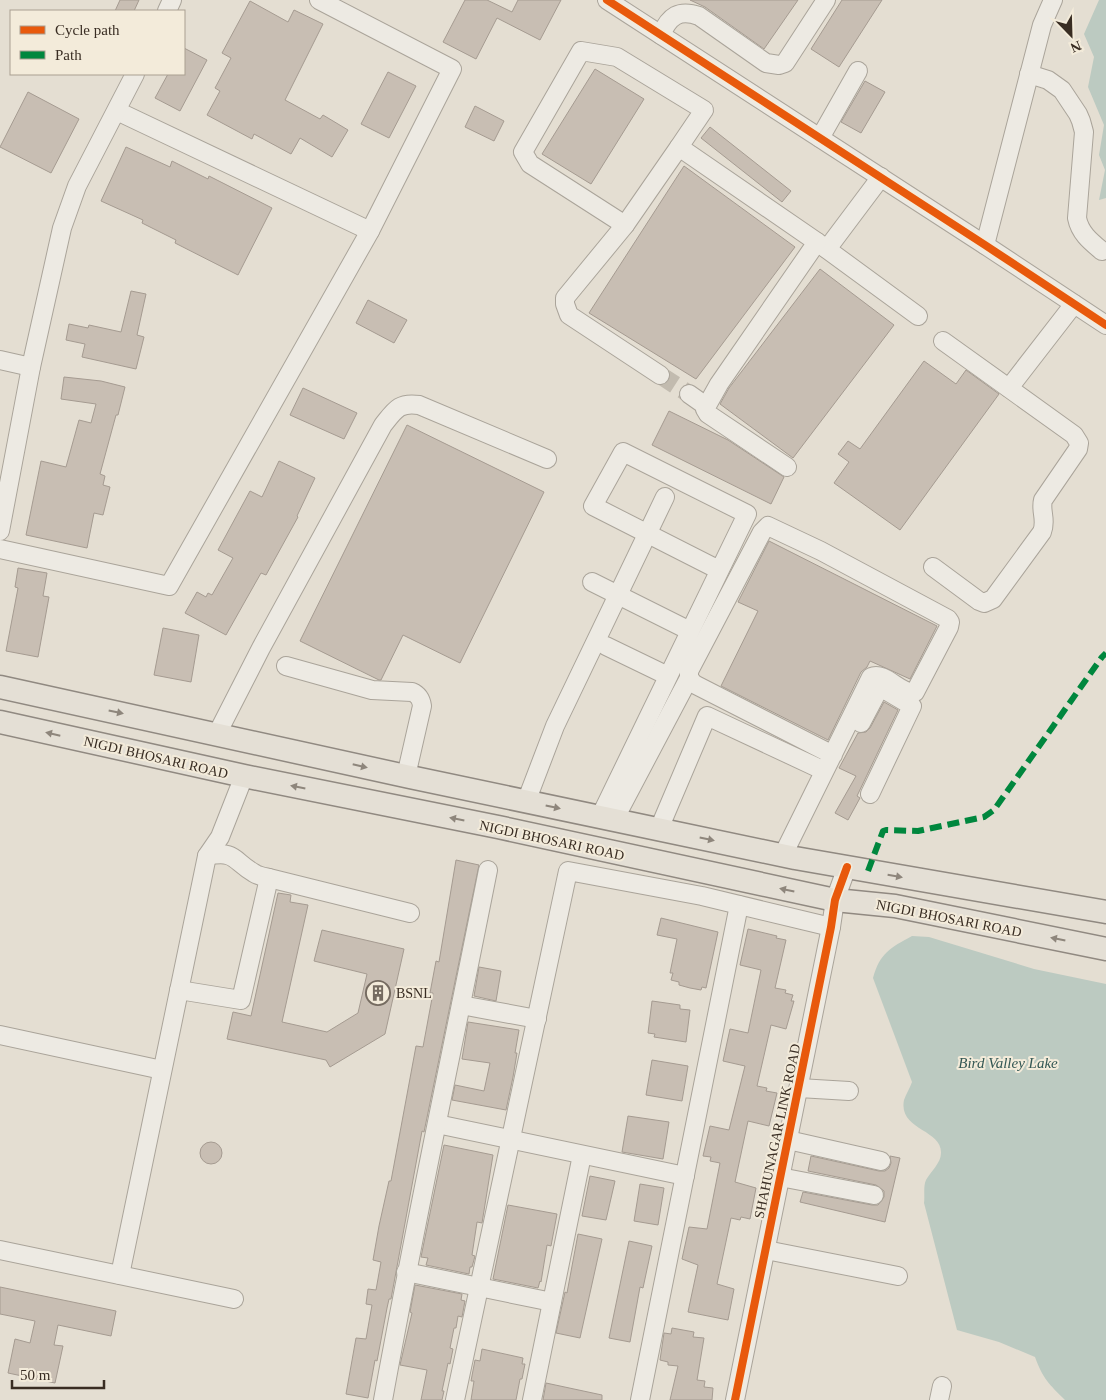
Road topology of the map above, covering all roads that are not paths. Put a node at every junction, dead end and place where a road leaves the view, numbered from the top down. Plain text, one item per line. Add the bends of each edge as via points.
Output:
1 (319, 0) edge
2 (607, 0) edge
3 (826, 0) edge
4 (1053, 0) edge
5 (661, 35) junction
6 (858, 71) dead end
7 (1029, 74) junction
8 (135, 75) edge
9 (117, 111) junction
10 (820, 138) junction
11 (679, 147) junction
12 (881, 178) junction
13 (625, 225) junction
14 (370, 231) junction
15 (822, 245) junction
16 (985, 245) junction
17 (1102, 251) dead end
18 (1074, 304) junction
19 (918, 316) dead end
20 (1106, 326) edge
21 (943, 341) dead end
22 (0, 360) edge
23 (31, 367) junction
24 (660, 375) tunnel mouth
25 (1009, 388) junction
26 (689, 394) tunnel mouth
27 (706, 406) junction
28 (547, 458) dead end
29 (787, 467) dead end
30 (665, 497) dead end
31 (0, 531) edge
32 (647, 534) junction
33 (0, 549) edge
34 (933, 567) dead end
35 (719, 570) junction
36 (592, 582) dead end
37 (618, 595) junction
38 (690, 631) junction
39 (606, 646) dead end
40 (286, 666) dead end
41 (668, 676) junction
42 (689, 678) junction
43 (0, 688) edge
44 (0, 722) edge
45 (217, 734) junction
46 (833, 754) junction
47 (816, 767) dead end
48 (244, 776) junction
49 (406, 776) junction
50 (870, 794) dead end
51 (526, 802) junction
52 (607, 819) junction
53 (659, 829) junction
54 (617, 854) junction
55 (207, 856) junction
56 (789, 856) junction
57 (847, 867) junction
58 (488, 870) dead end
59 (706, 873) junction
60 (270, 878) junction
61 (611, 880) junction
62 (702, 896) junction
63 (835, 900) junction
64 (739, 905) junction
65 (1106, 912) edge
66 (410, 913) dead end
67 (831, 927) junction
68 (1106, 949) edge
69 (179, 990) junction
70 (461, 1005) junction
71 (537, 1019) junction
72 (0, 1035) edge
73 (162, 1070) junction
74 (799, 1088) junction
75 (849, 1091) dead end
76 (438, 1124) junction
77 (512, 1140) junction
78 (788, 1140) junction
79 (582, 1154) junction
80 (881, 1161) dead end
81 (685, 1176) junction
82 (780, 1177) junction
83 (874, 1195) dead end
84 (0, 1250) edge
85 (766, 1250) junction
86 (406, 1272) junction
87 (120, 1276) junction
88 (898, 1276) dead end
89 (480, 1286) junction
90 (234, 1299) dead end
91 (552, 1302) junction
92 (382, 1400) edge
93 (456, 1400) edge
94 (532, 1400) edge
95 (640, 1400) edge
96 (735, 1400) edge

1 - 14 street via 452,69
2 - 5 street
3 - 5 street via 785,63 779,65 766,64 699,16 690,13 673,17
4 - 7 street via 1042,25
5 - 10 street
6 - 10 street
7 - 16 street
7 - 17 street via 1056,85 1078,114 1084,132 1077,218 1083,234
8 - 9 street
9 - 14 street
9 - 23 street via 77,186 62,228
10 - 12 street
11 - 13 street
11 - 13 street via 704,110 617,57 581,51 523,152 530,164
11 - 15 street
12 - 15 street
12 - 16 street
13 - 24 street via 565,298 564,304 569,315
14 - 33 street via 169,586
15 - 19 street
15 - 27 street
16 - 18 street
18 - 20 street
18 - 25 street
21 - 25 street
22 - 23 street
23 - 31 street
25 - 34 street via 1074,435 1079,443 1078,449 1043,500 1045,521 1042,532 989,602 979,601
26 - 27 street
27 - 29 street via 708,414
28 - 45 street via 420,405 403,405 394,411 383,425
30 - 32 street
32 - 35 street
32 - 35 street via 592,506 623,452 746,514
32 - 37 street
35 - 38 street
36 - 37 street
37 - 38 street
37 - 51 street via 555,726
38 - 41 street
39 - 41 street
40 - 49 street via 372,690 417,694 422,706
41 - 52 street
42 - 46 street via 694,684
42 - 46 street via 689,671 768,526 948,619 949,628 918,690 908,692 878,676 871,677
42 - 52 street
43 -> 45 main road
48 -> 44 main road, NIGDI BHOSARI ROAD
45 -> 49 main road
46 - 56 street
47 - 53 street via 707,716
54 -> 48 main road, NIGDI BHOSARI ROAD
48 - 55 street via 220,837
49 - 51 main road
50 - 56 street via 912,706 880,687
51 -> 52 main road
52 - 53 main road
53 -> 56 main road
54 - 59 main road, NIGDI BHOSARI ROAD
54 - 61 street
55 - 60 street via 228,854 254,873
55 - 69 street
56 - 57 main road
57 - 63 street, SHAHUNAGAR LINK ROAD
57 -> 65 main road
58 - 70 street
59 - 62 street
63 -> 59 main road, NIGDI BHOSARI ROAD
60 - 66 street
60 - 69 street via 241,1000
61 - 62 street
61 - 71 street via 568,871
62 - 64 street
63 - 67 street, SHAHUNAGAR LINK ROAD
68 -> 63 main road, NIGDI BHOSARI ROAD via 894,906
64 - 67 street
64 - 81 street
67 - 74 street, SHAHUNAGAR LINK ROAD
69 - 73 street
70 - 71 street
70 - 76 street
71 - 77 street
72 - 73 street
73 - 87 street
74 - 75 street
74 - 78 street, SHAHUNAGAR LINK ROAD
76 - 77 street
76 - 86 street
77 - 79 street
77 - 89 street
78 - 80 street
78 - 82 street, SHAHUNAGAR LINK ROAD
79 - 81 street
79 - 91 street
81 - 95 street
82 - 83 street
82 - 85 street, SHAHUNAGAR LINK ROAD
84 - 87 street
85 - 88 street
85 - 96 street, SHAHUNAGAR LINK ROAD
86 - 89 street
86 - 92 street
87 - 90 street
89 - 91 street
89 - 93 street
91 - 94 street

